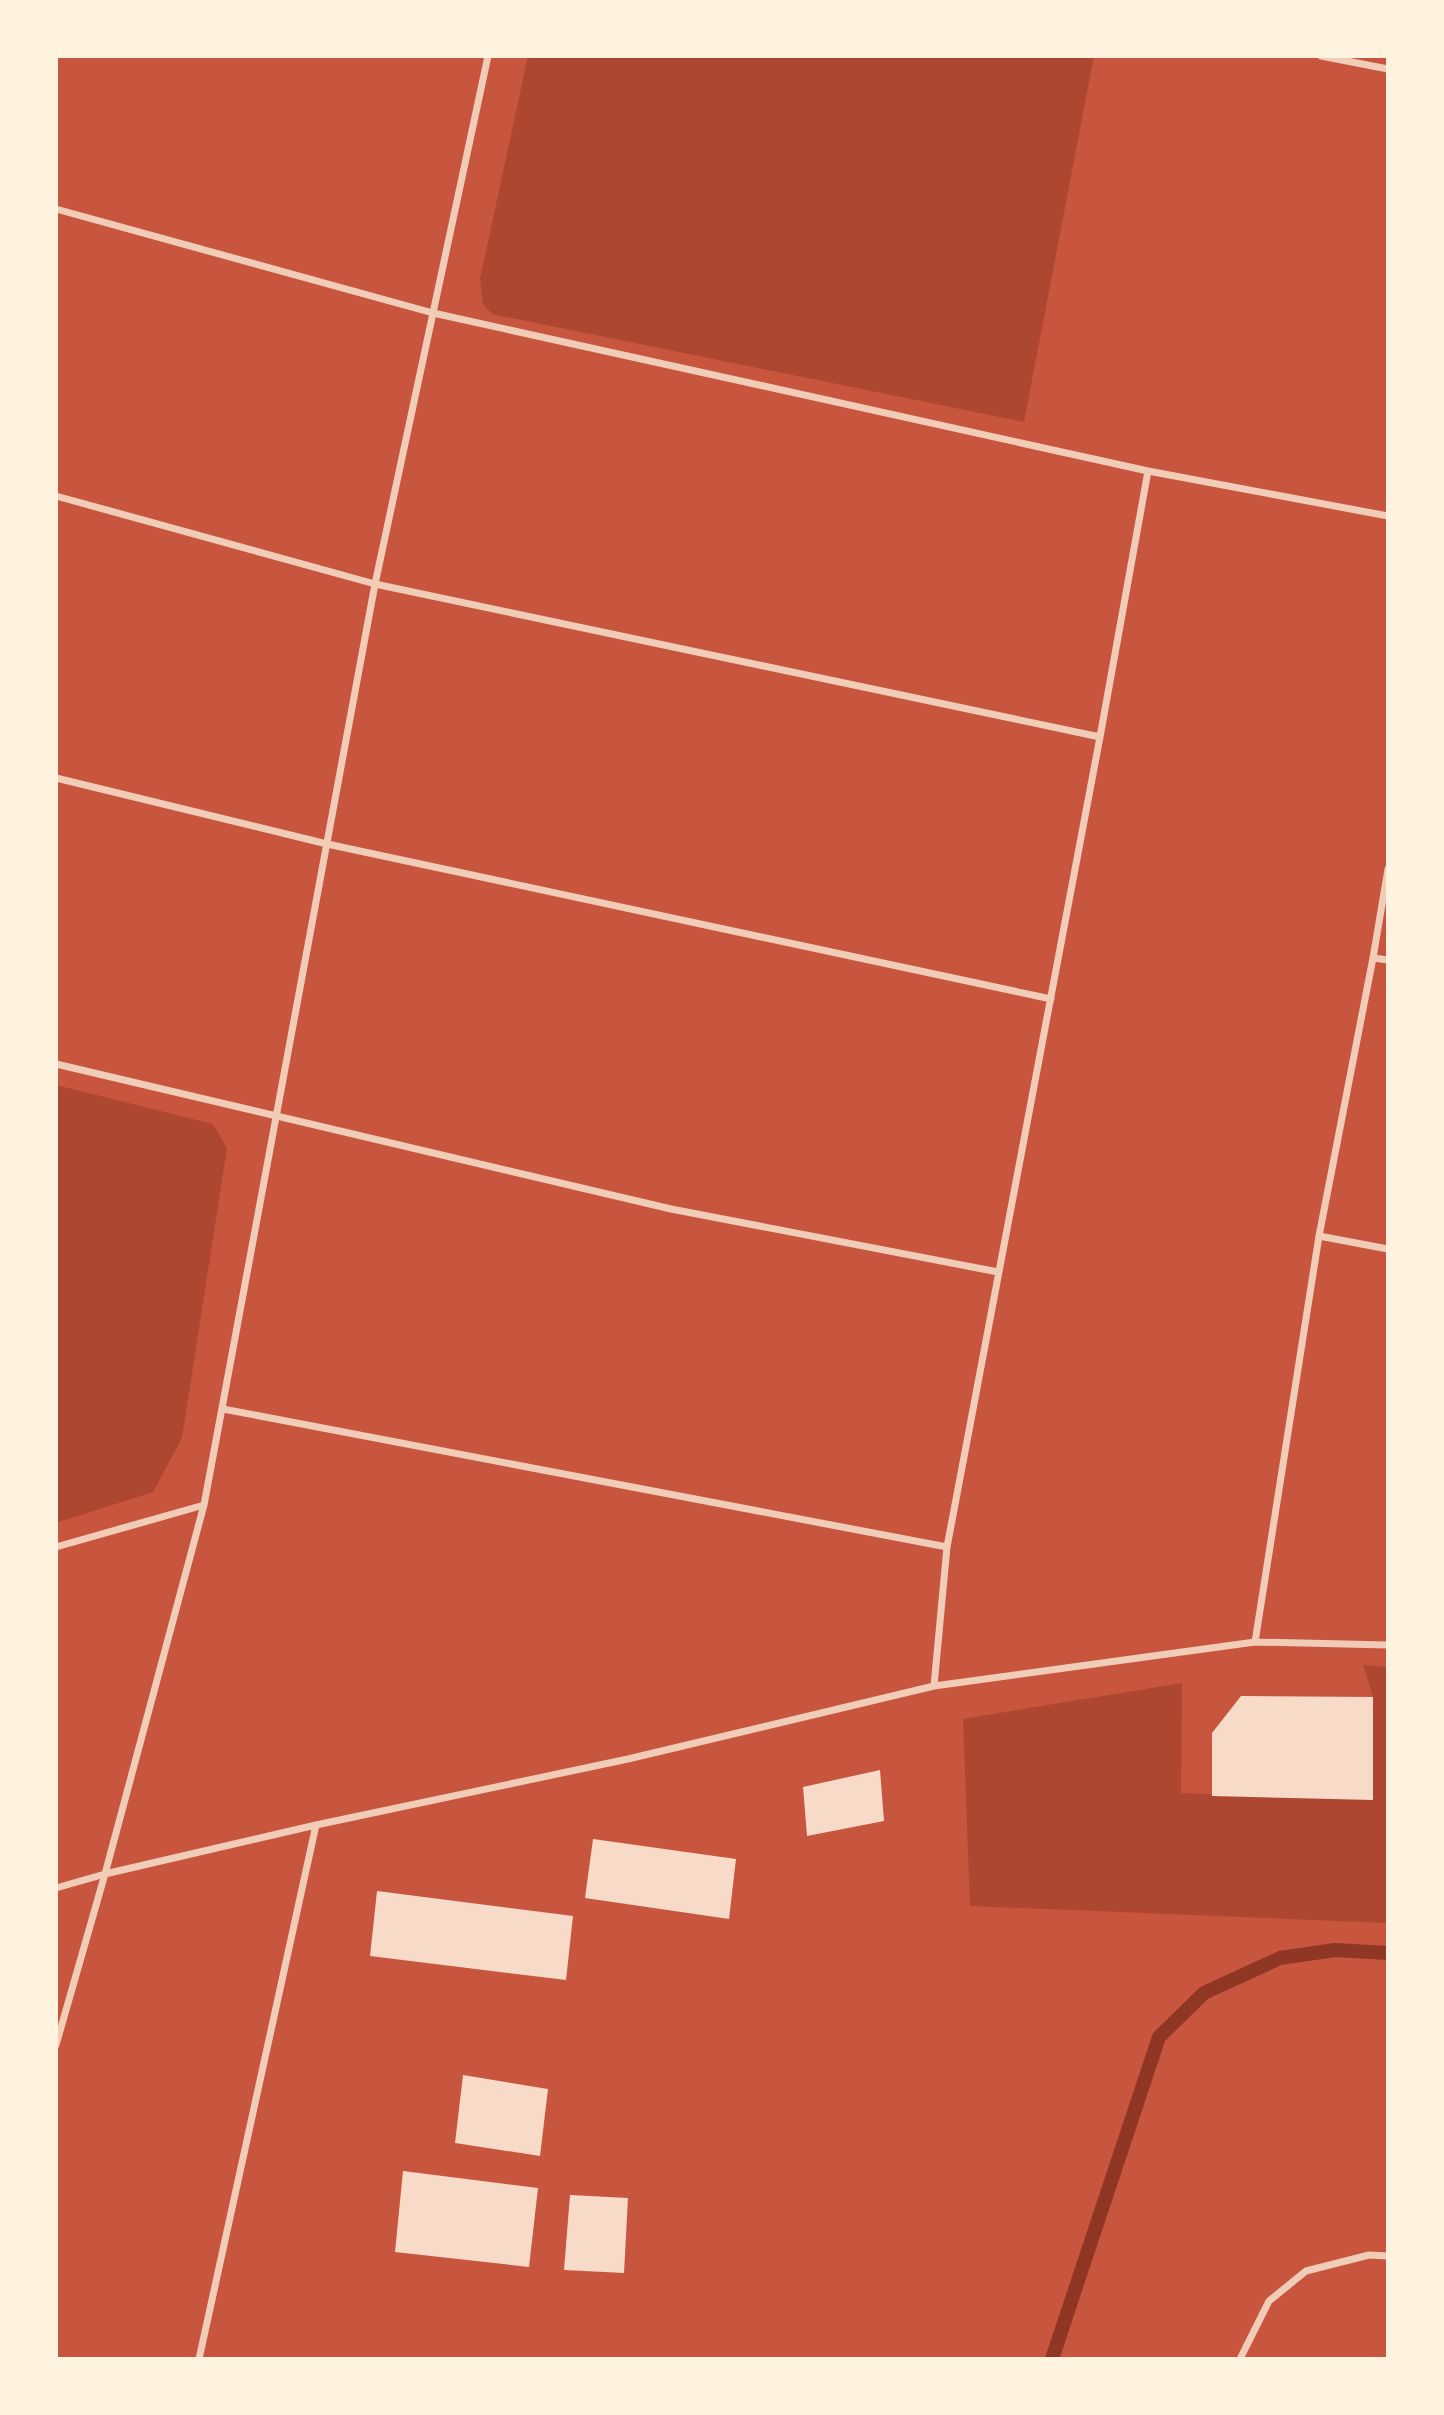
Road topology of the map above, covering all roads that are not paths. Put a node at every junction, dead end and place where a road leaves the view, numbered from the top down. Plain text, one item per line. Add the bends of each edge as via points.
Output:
1 (488, 56) edge
2 (1321, 56) edge
3 (1388, 69) edge
4 (56, 209) edge
5 (433, 313) junction
6 (1148, 471) junction
7 (56, 496) edge
8 (1388, 516) edge
9 (375, 584) junction
10 (1100, 737) junction
11 (56, 778) edge
12 (327, 844) junction
13 (1388, 869) edge
14 (1373, 958) junction
15 (1388, 960) edge
16 (1051, 999) junction
17 (56, 1064) edge
18 (277, 1114) junction
19 (1319, 1237) junction
20 (1388, 1249) edge
21 (998, 1272) junction
22 (223, 1409) junction
23 (204, 1505) junction
24 (56, 1547) edge
25 (947, 1547) junction
26 (1255, 1642) junction
27 (1388, 1645) edge
28 (934, 1686) junction
29 (316, 1825) junction
30 (105, 1874) junction
31 (56, 1888) edge
32 (56, 2045) edge
33 (1388, 2256) edge
34 (200, 2359) edge
35 (1240, 2359) edge

1 - 5 street
2 - 3 street
4 - 5 street
5 - 6 street
5 - 9 street
6 - 8 street
6 - 10 street
7 - 9 street
9 - 10 street
9 - 12 street
10 - 16 street
11 - 12 street
12 - 16 street
12 - 18 street
13 - 14 street
14 - 15 street
14 - 19 street
16 - 21 street
17 - 18 street
18 - 21 street via 671,1209
18 - 22 street
19 - 20 street
19 - 26 street
21 - 25 street
22 - 23 street
22 - 25 street
23 - 24 street
23 - 30 street
25 - 28 street
26 - 27 street
26 - 28 street
28 - 29 street via 628,1759
29 - 30 street
29 - 34 street
30 - 31 street
30 - 32 street
33 - 35 street via 1368,2255 1306,2271 1269,2301

